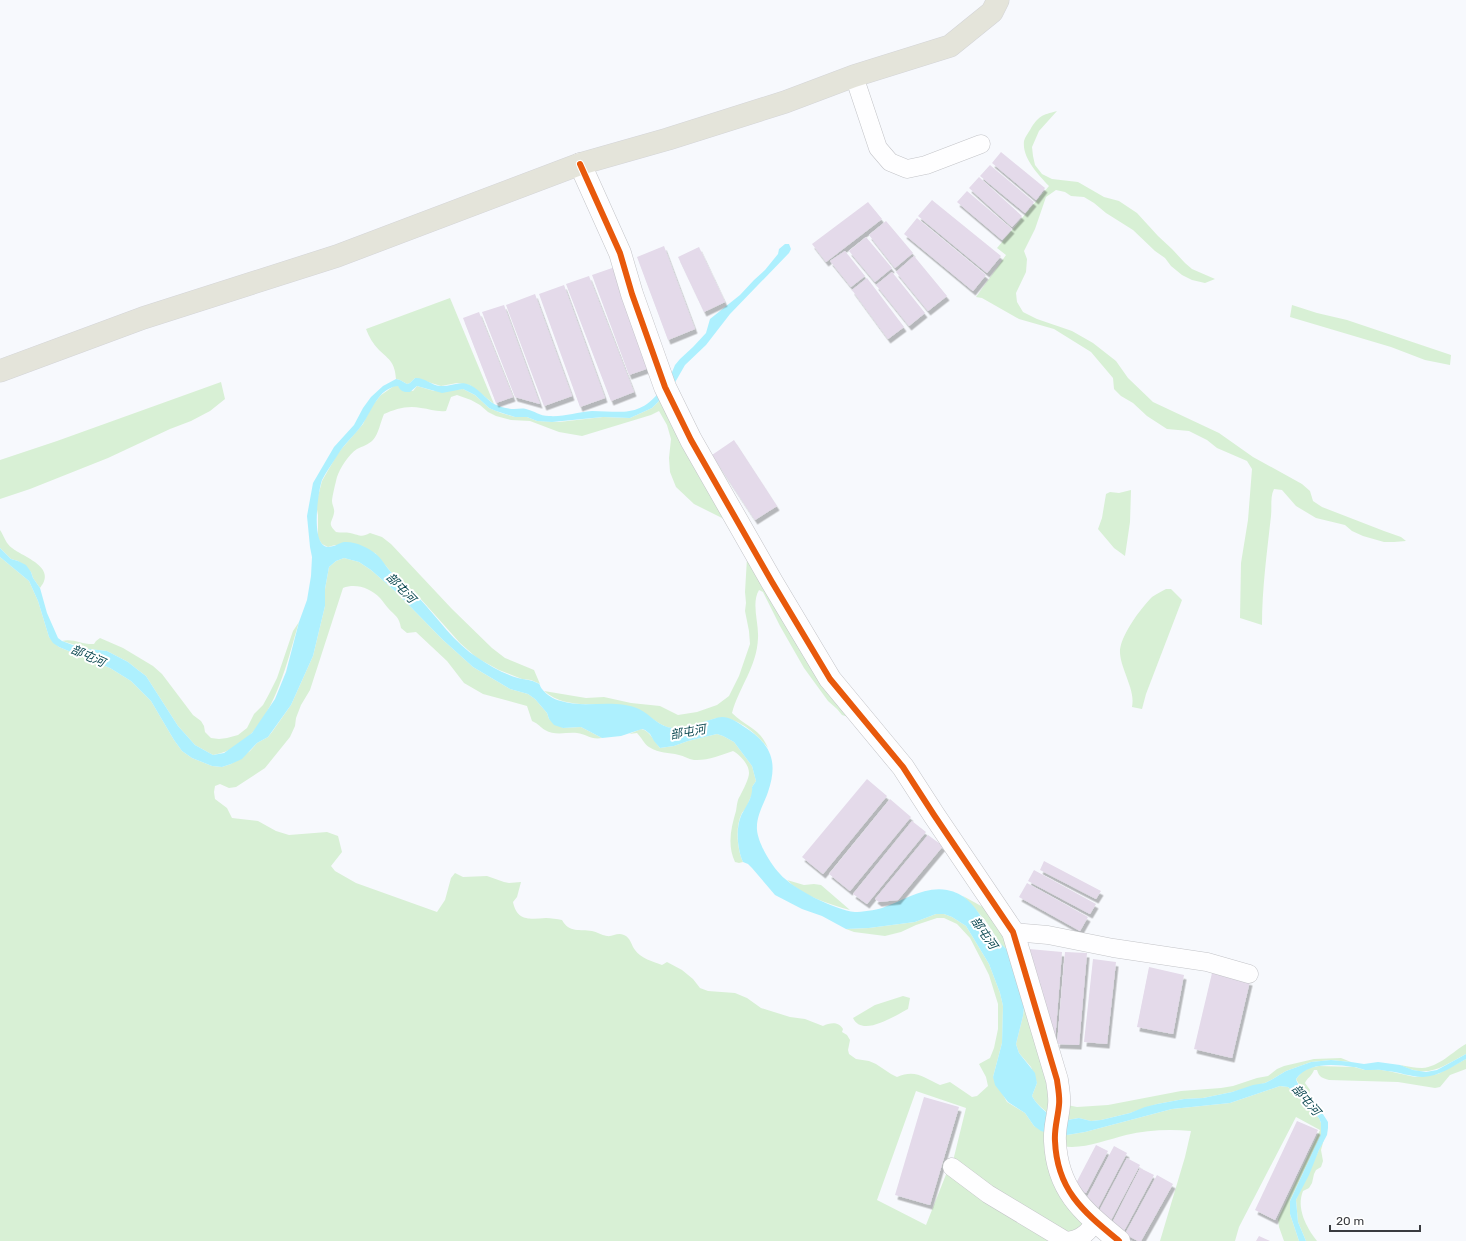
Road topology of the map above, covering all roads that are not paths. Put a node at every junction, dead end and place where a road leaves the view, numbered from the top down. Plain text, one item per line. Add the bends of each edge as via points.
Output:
1 (998, 0) edge
2 (854, 76) junction
3 (980, 144) dead end
4 (580, 164) junction
5 (0, 371) edge
6 (1013, 932) junction
7 (1249, 974) dead end
8 (952, 1167) dead end
9 (1095, 1221) junction
10 (1119, 1241) edge

1 - 2 highway via 992,12 950,46
2 - 3 lane via 878,148 890,162 907,169 926,166
2 - 4 highway via 785,102
4 - 5 highway via 337,256 143,318
4 - 6 street via 620,253 666,387 691,440 826,674 903,767
6 - 7 lane via 1048,935 1207,962
6 - 9 street via 1057,1080 1059,1102 1054,1140 1061,1177 1070,1192
8 - 9 lane via 988,1194 1066,1241 1083,1235
9 - 10 street

